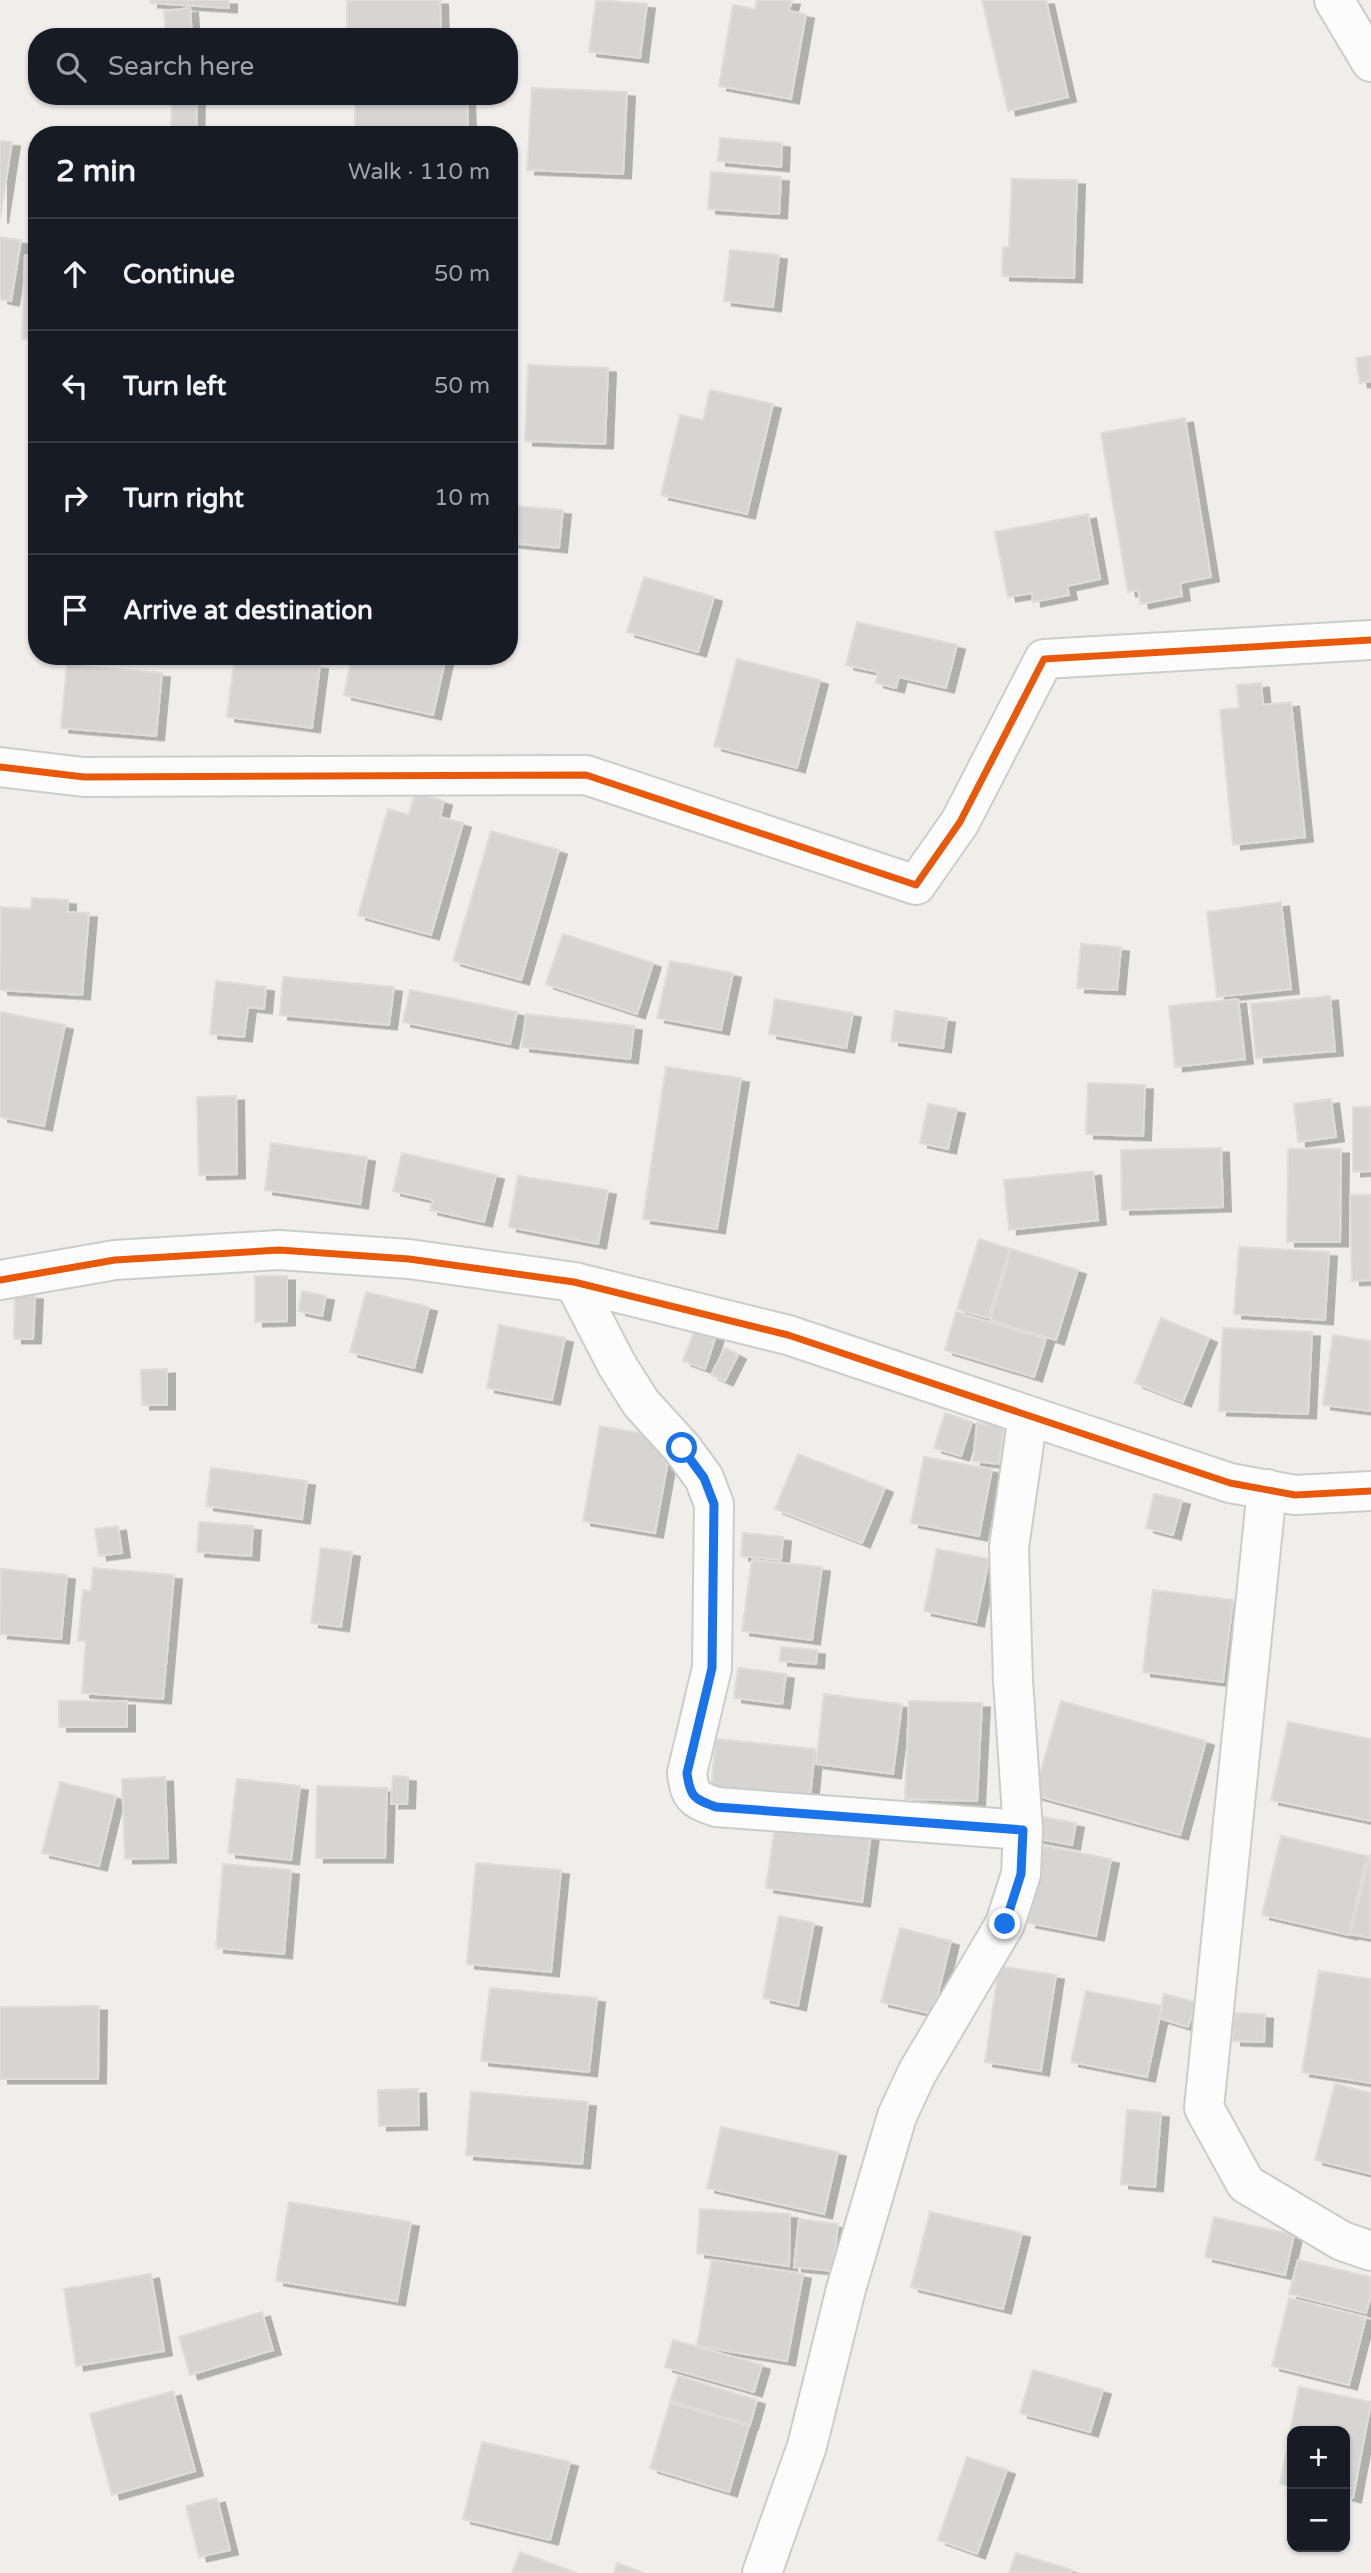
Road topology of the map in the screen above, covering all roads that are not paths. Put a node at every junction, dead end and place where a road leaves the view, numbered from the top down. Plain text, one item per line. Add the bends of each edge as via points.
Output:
1 (1334, 0) edge
2 (1371, 62) edge
3 (1371, 640) edge
4 (0, 767) edge
5 (9, 1282) edge
6 (574, 1282) junction
7 (1028, 1416) junction
8 (1267, 1489) junction
9 (1371, 1491) edge
10 (1023, 1830) junction
11 (1371, 2251) edge
12 (762, 2573) edge

1 - 2 street
3 - 4 street via 1044,659 960,822 916,885 586,775 83,777
5 - 6 street via 115,1260 279,1250 409,1259
6 - 7 street via 788,1335
6 - 10 street via 641,1404 704,1478 714,1504 712,1668 687,1773 689,1790 697,1801 716,1807
7 - 8 street via 1230,1483
7 - 10 street via 1009,1546
8 - 9 street via 1295,1495
8 - 11 street via 1204,2108 1245,2184 1342,2241
10 - 12 street via 1021,1874 1005,1924 917,2073 897,2116 846,2289 807,2446

